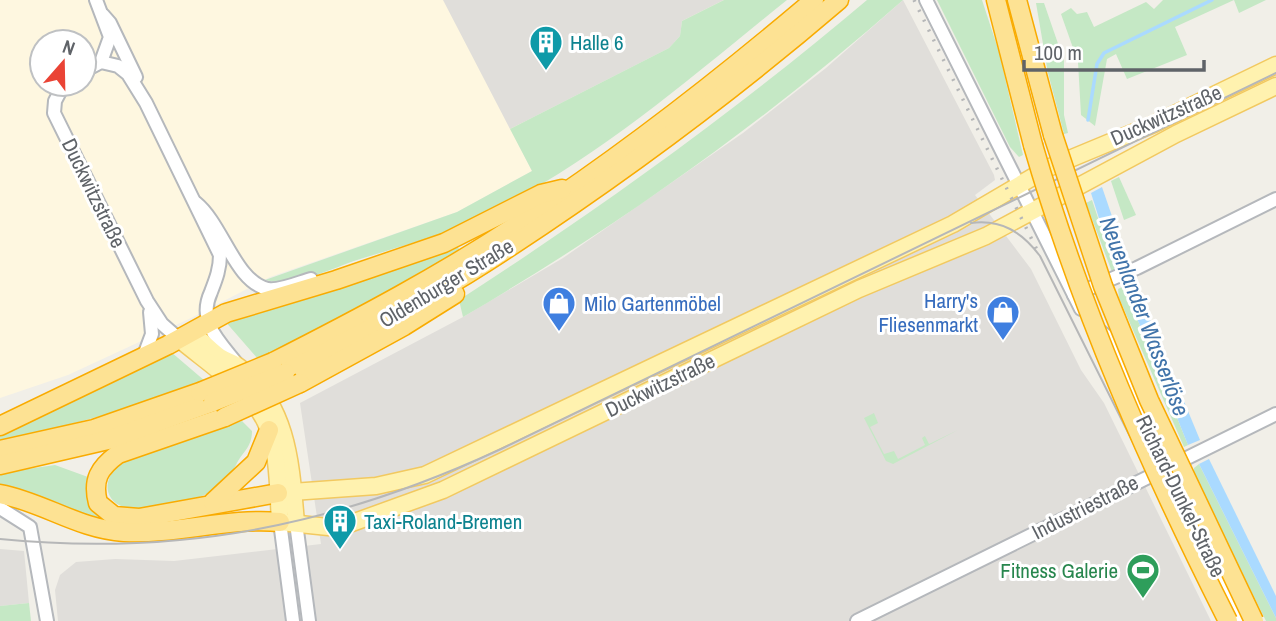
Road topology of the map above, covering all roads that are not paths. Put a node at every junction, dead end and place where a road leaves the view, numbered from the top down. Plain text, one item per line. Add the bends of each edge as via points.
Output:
1 (96, 0) edge
2 (814, 0) edge
3 (839, 0) edge
4 (926, 0) edge
5 (996, 0) edge
6 (1017, 0) edge
7 (103, 15) junction
8 (101, 62) junction
9 (98, 64) edge
10 (1276, 65) edge
11 (1276, 86) edge
12 (57, 98) edge
13 (146, 103) junction
14 (1020, 185) junction
15 (572, 187) junction
16 (1276, 199) edge
17 (195, 203) junction
18 (1030, 209) junction
19 (336, 280) junction
20 (1074, 295) junction
21 (147, 301) junction
22 (193, 332) junction
23 (143, 358) junction
24 (286, 373) junction
25 (207, 398) junction
26 (1276, 414) edge
27 (0, 426) edge
28 (269, 430) junction
29 (0, 450) edge
30 (0, 465) edge
31 (1166, 467) junction
32 (286, 492) junction
33 (0, 494) edge
34 (212, 502) junction
35 (0, 508) edge
36 (288, 523) junction
37 (47, 621) edge
38 (293, 621) edge
39 (309, 621) edge
40 (857, 621) edge
41 (1228, 621) edge
42 (1241, 621) edge
43 (1254, 621) edge

1 - 7 street
2 - 15 highway, Oldenburger Straße via 723,76
3 - 24 highway, Oldenburger Straße via 669,137 484,263 457,293 404,327
4 - 14 street
5 - 41 highway, bridge via 1033,145 1067,251 1126,408
6 - 43 highway, bridge via 1053,135 1103,286 1140,377
7 - 8 street via 110,37
7 - 13 street
8 - 9 street
8 - 13 street via 128,74
10 - 14 main road, Duckwitzstraße via 1154,124 1048,167
11 - 18 main road, Duckwitzstraße
12 - 21 street, Duckwitzstraße via 54,113
13 - 17 street
14 - 18 street
14 - 32 main road, Duckwitzstraße via 953,224 425,475 376,486
15 - 19 highway via 541,194 444,243
15 - 24 highway, Oldenburger Straße
16 - 20 street
17 - 19 street via 224,237 246,278 270,289 315,278
17 - 22 street via 220,255 220,266
18 - 20 street, Richard-Dunkel-Straße
18 - 36 main road, Duckwitzstraße via 986,236 859,289 443,490 338,528
19 - 22 highway via 226,313
20 - 31 street, Richard-Dunkel-Straße via 1087,321 1109,338
21 - 22 street, Duckwitzstraße via 162,324
21 - 23 street, Duckwitzstraße via 152,334
22 - 23 highway
22 - 28 main road, Duckwitzstraße
22 - 32 main road, Duckwitzstraße via 239,367 279,416 285,431
23 - 27 highway
24 - 25 highway, Oldenburger Straße, bridge
24 - 34 highway, bridge via 225,417 118,454 102,465 96,480 98,503 124,519
25 - 29 highway, Oldenburger Straße
25 - 30 highway, Oldenburger Straße via 108,440
26 - 31 street, Industriestraße
28 - 32 main road, Duckwitzstraße
28 - 34 highway via 256,462
31 - 40 street, Industriestraße
31 - 42 street, Richard-Dunkel-Straße
32 - 34 highway
32 - 36 main road
33 - 36 highway via 111,531 183,530 256,520
35 - 37 street via 30,527
36 - 38 street
36 - 39 street

